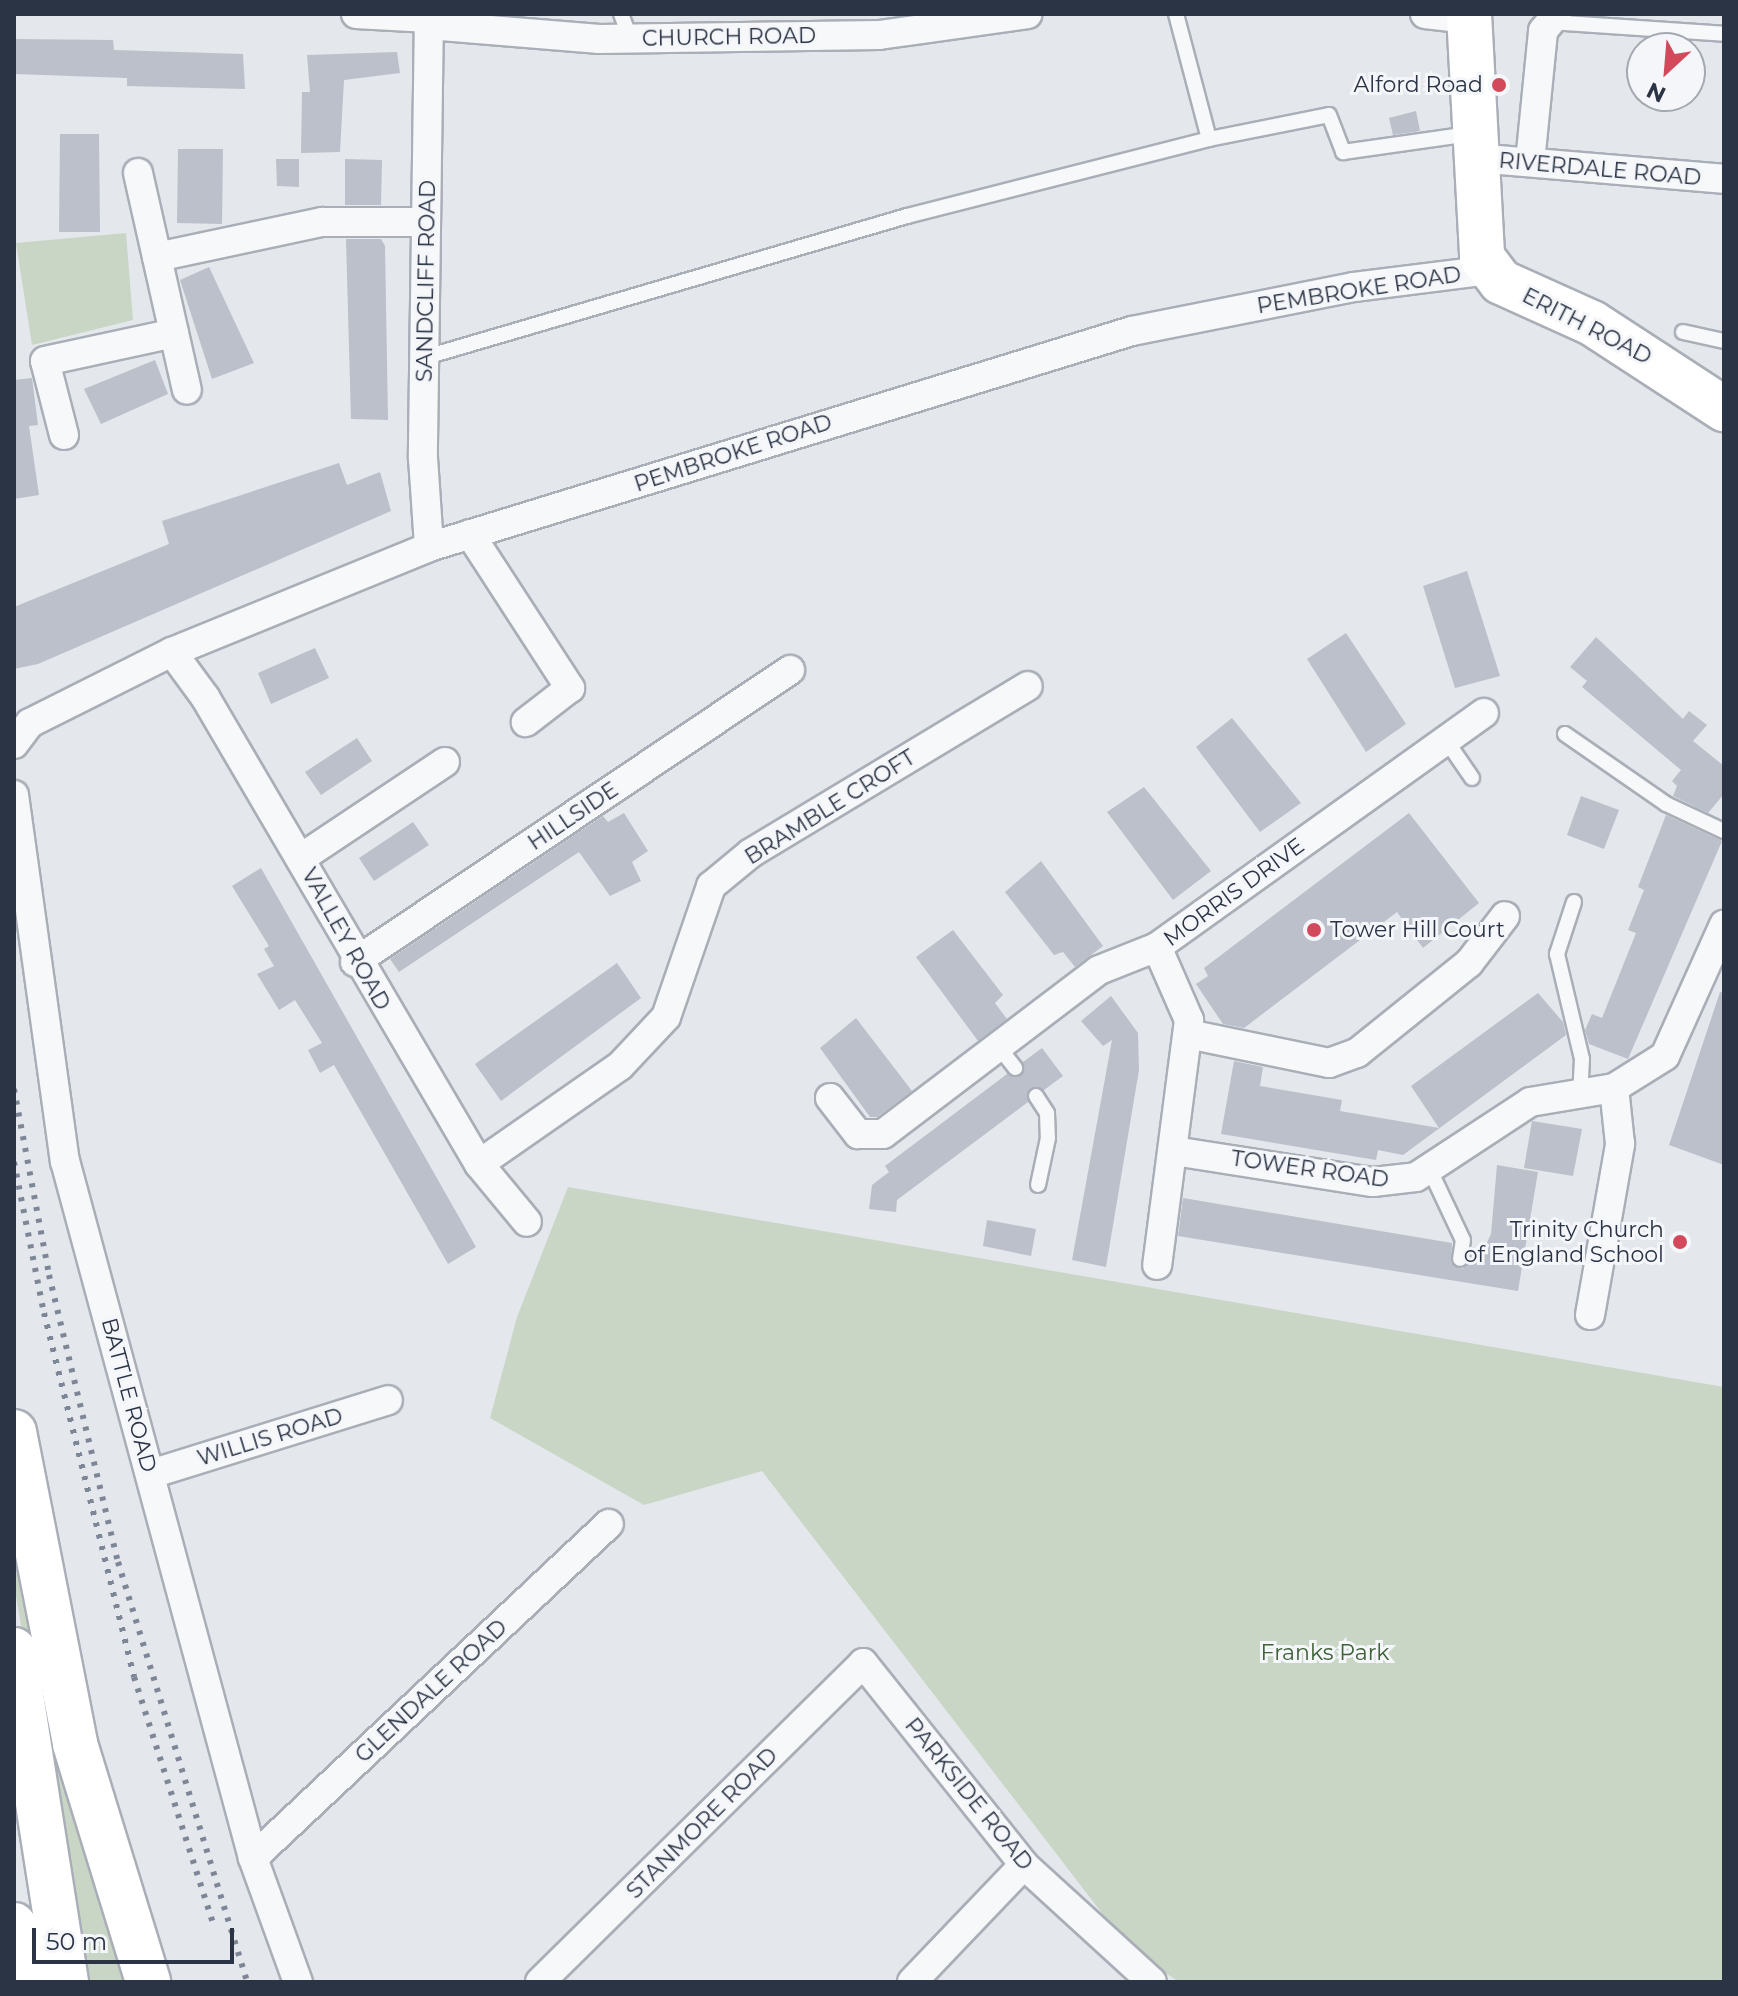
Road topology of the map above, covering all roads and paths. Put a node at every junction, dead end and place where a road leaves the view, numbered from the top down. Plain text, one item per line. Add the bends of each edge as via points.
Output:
1 (356, 14) edge
2 (1028, 14) edge
3 (1176, 14) edge
4 (1425, 14) edge
5 (1469, 16) edge
6 (1554, 18) edge
7 (429, 19) edge
8 (925, 22) edge
9 (773, 25) edge
10 (625, 26) edge
11 (1724, 34) edge
12 (1209, 139) junction
13 (1475, 146) junction
14 (1530, 162) junction
15 (138, 173) dead end
16 (1724, 179) edge
17 (426, 222) junction
18 (157, 257) junction
19 (1491, 270) junction
20 (1683, 332) dead end
21 (174, 333) junction
22 (1724, 341) edge
23 (426, 357) junction
24 (187, 390) dead end
25 (1724, 409) edge
26 (64, 435) dead end
27 (470, 534) junction
28 (429, 547) junction
29 (172, 652) junction
30 (790, 670) dead end
31 (1028, 686) dead end
32 (1484, 713) dead end
33 (526, 722) dead end
34 (1565, 734) dead end
35 (1446, 740) junction
36 (14, 744) edge
37 (445, 762) dead end
38 (1472, 778) dead end
39 (14, 795) edge
40 (1724, 831) edge
41 (301, 858) junction
42 (1574, 902) dead end
43 (1505, 916) dead end
44 (1724, 925) edge
45 (1157, 947) junction
46 (355, 962) junction
47 (1188, 1034) junction
48 (998, 1046) junction
49 (1015, 1068) dead end
50 (1614, 1088) junction
51 (1580, 1095) junction
52 (1036, 1096) dead end
53 (830, 1098) dead end
54 (1174, 1151) junction
55 (479, 1164) junction
56 (1430, 1170) junction
57 (1038, 1185) dead end
58 (527, 1222) dead end
59 (1460, 1259) dead end
60 (1157, 1265) dead end
61 (1590, 1315) dead end
62 (388, 1400) dead end
63 (14, 1432) edge
64 (151, 1474) junction
65 (609, 1524) dead end
66 (14, 1650) edge
67 (863, 1663) joint
68 (253, 1858) junction
69 (1024, 1865) junction
70 (14, 1925) edge
71 (23, 1982) edge
72 (66, 1982) edge
73 (148, 1982) edge
74 (298, 1982) edge
75 (540, 1982) edge
76 (912, 1982) edge
77 (1152, 1982) edge

1 - 7 street, CHURCH ROAD
2 - 8 street, CHURCH ROAD
3 - 12 lane
4 - 5 street
5 - 13 main road
6 - 11 lane
6 - 14 street via 1543,31
7 - 10 street, CHURCH ROAD
7 - 17 street, SANDCLIFF ROAD
8 - 9 street, CHURCH ROAD
9 - 10 street, CHURCH ROAD
12 - 13 lane via 1329,115 1343,152
12 - 23 lane via 907,216
13 - 14 street, RIVERDALE ROAD
13 - 19 main road via 1476,229
14 - 16 street, RIVERDALE ROAD
15 - 18 street
17 - 18 street via 322,222
17 - 23 street, SANDCLIFF ROAD
18 - 21 street
19 - 25 main road, ERITH ROAD via 1501,282 1667,366
19 - 27 street, PEMBROKE ROAD via 1354,287 1132,331
20 - 22 lane
21 - 24 street
21 - 26 street via 45,361
23 - 28 street, SANDCLIFF ROAD via 423,509
27 - 28 street, PEMBROKE ROAD
27 - 33 street via 570,688
28 - 29 street, PEMBROKE ROAD
29 - 36 street, PEMBROKE ROAD via 30,723
29 - 41 street, VALLEY ROAD
30 - 46 street, HILLSIDE
31 - 55 street, BRAMBLE CROFT via 751,853 711,886 666,1017 620,1066
32 - 35 street, MORRIS DRIVE
34 - 40 lane via 1666,804
35 - 38 lane
35 - 45 street, MORRIS DRIVE
37 - 41 street
39 - 64 street, BATTLE ROAD via 65,1161
41 - 46 street, VALLEY ROAD
42 - 51 lane via 1557,954 1582,1059
43 - 47 street via 1469,963 1357,1053 1329,1063
44 - 50 street, TOWER ROAD via 1665,1056
45 - 47 street via 1189,1020
45 - 48 street, MORRIS DRIVE via 1114,960
46 - 55 street, VALLEY ROAD
47 - 54 street
48 - 49 lane
48 - 53 street, MORRIS DRIVE via 873,1137 853,1129
50 - 51 street, TOWER ROAD
50 - 61 street via 1620,1144
51 - 56 street, TOWER ROAD via 1530,1102
52 - 57 lane via 1047,1113 1048,1138
54 - 56 street, TOWER ROAD via 1393,1184
54 - 60 street
55 - 58 street, VALLEY ROAD
56 - 59 lane via 1463,1240
62 - 64 street, WILLIS ROAD
63 - 73 main road via 75,1744
64 - 68 street, BATTLE ROAD
65 - 68 street, GLENDALE ROAD
66 - 72 main road
67 - 69 street, PARKSIDE ROAD
67 - 75 street, STANMORE ROAD
68 - 74 street, BATTLE ROAD
69 - 76 street
69 - 77 street, PARKSIDE ROAD
70 - 71 main road

